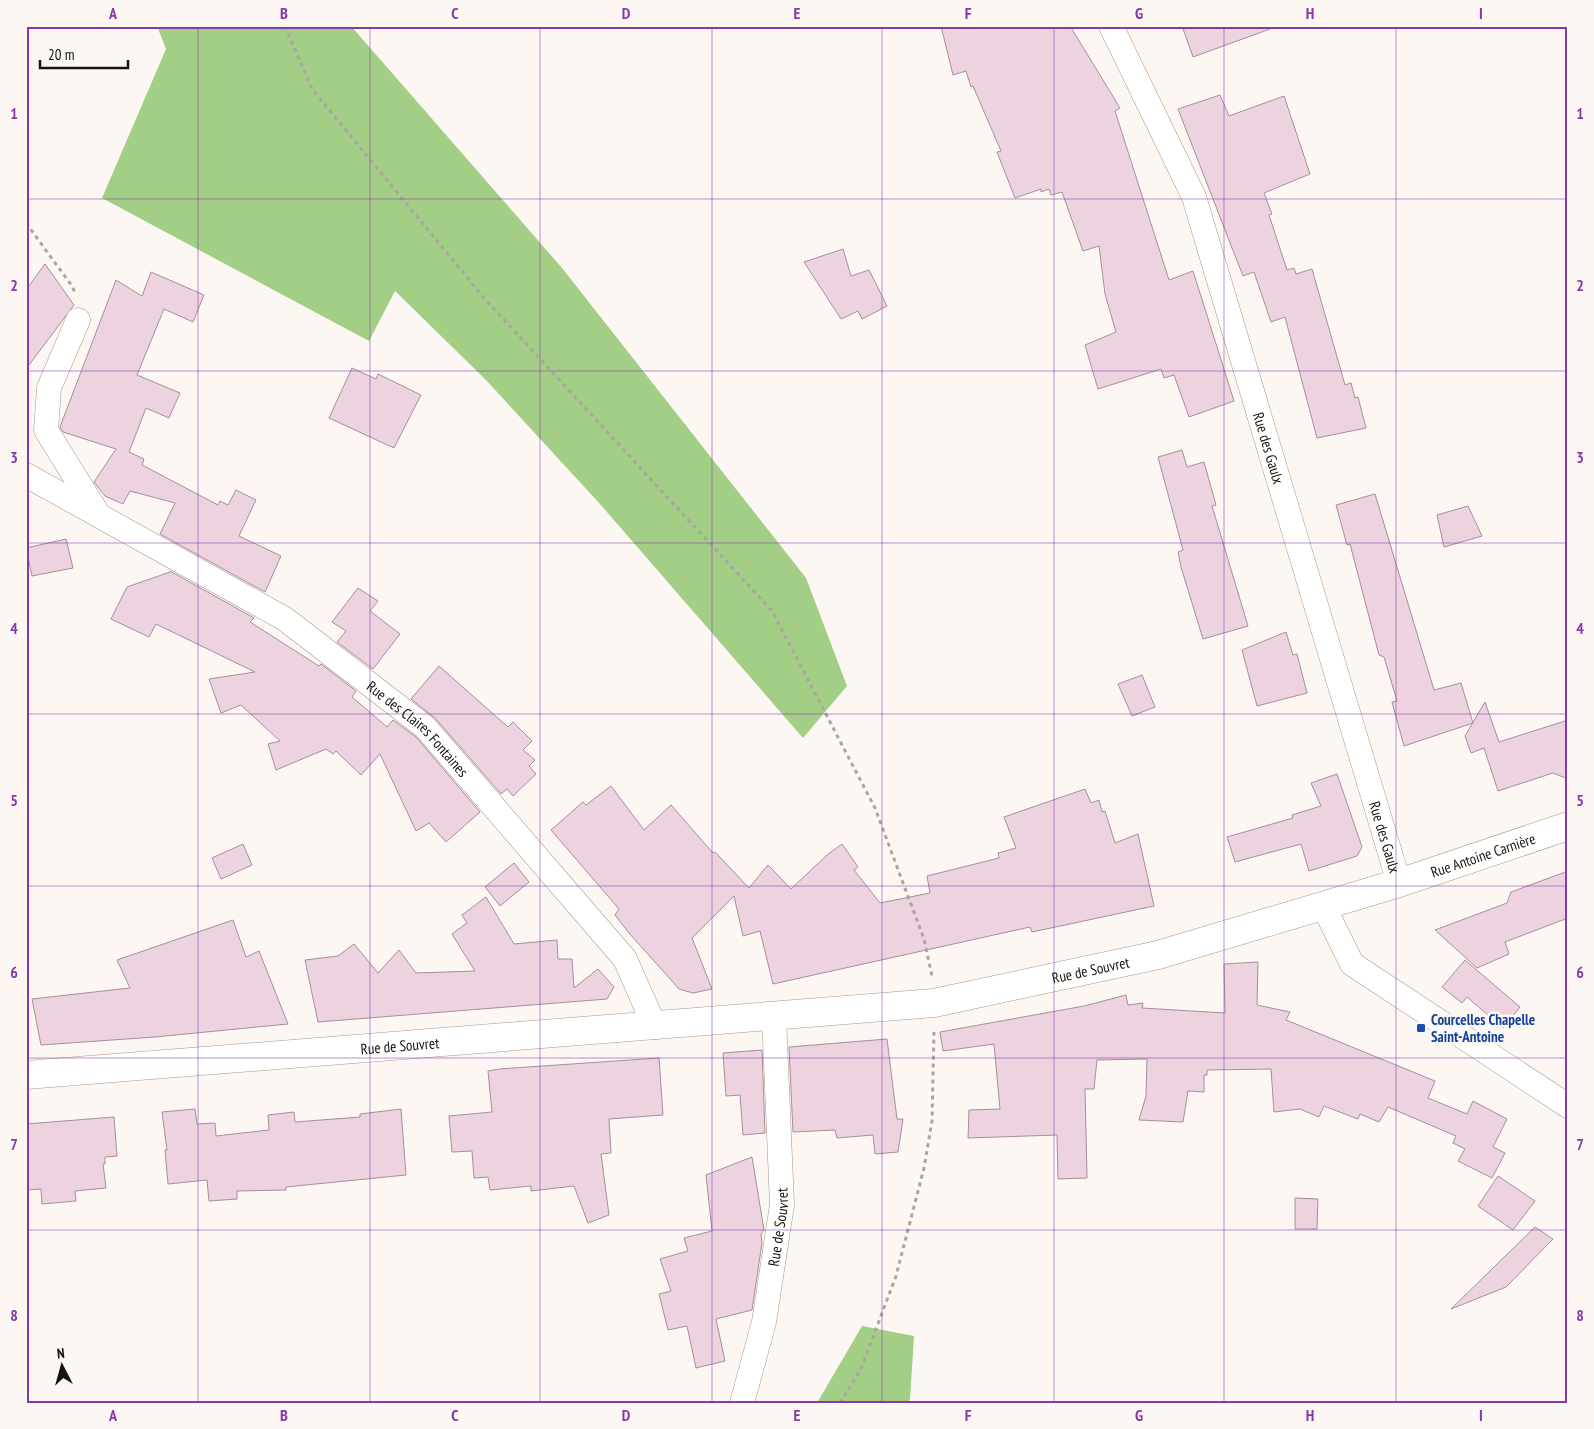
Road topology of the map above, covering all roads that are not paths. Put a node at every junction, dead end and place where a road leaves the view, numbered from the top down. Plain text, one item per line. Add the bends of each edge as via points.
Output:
1 (1111, 26) edge
2 (78, 320) road end
3 (26, 475) edge
4 (98, 516) junction
5 (1568, 826) edge
6 (1399, 883) junction
7 (1323, 906) junction
8 (774, 1017) junction
9 (655, 1026) junction
10 (26, 1075) edge
11 (1568, 1106) edge
12 (742, 1403) edge

1 - 6 street, Rue des Gaulx via 1194,197
2 - 4 street, Rue des Claires Fontaines via 49,388 46,430
3 - 4 street, Rue des Claires Fontaines
4 - 9 street, Rue des Claires Fontaines via 285,619 425,727 625,959
5 - 6 main road, Rue Antoine Carnière
6 - 7 main road, Rue de Souvret
7 - 8 main road, Rue de Souvret via 1158,955 934,1004
7 - 11 street via 1352,964
8 - 9 main road, Rue de Souvret
8 - 12 street, Rue de Souvret via 782,1205 764,1322
9 - 10 main road, Rue de Souvret

